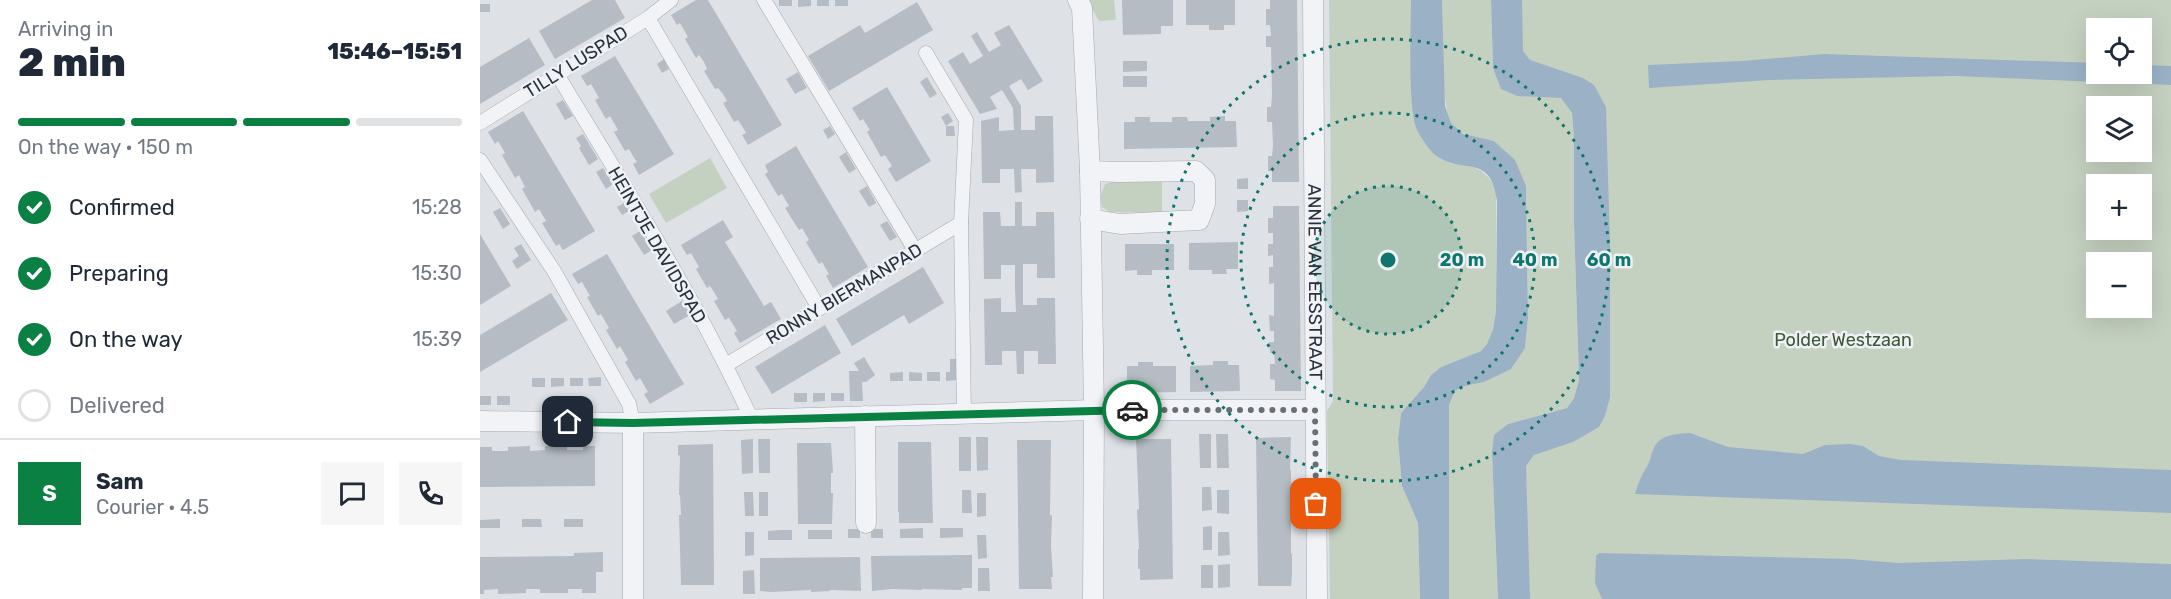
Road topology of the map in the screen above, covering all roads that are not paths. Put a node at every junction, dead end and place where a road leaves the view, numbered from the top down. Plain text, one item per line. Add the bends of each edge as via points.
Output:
1 (672, 0) edge
2 (764, 0) edge
3 (1078, 0) edge
4 (1312, 0) edge
5 (648, 18) junction
6 (926, 53) dead end
7 (557, 74) junction
8 (480, 123) edge
9 (480, 160) edge
10 (1090, 171) junction
11 (1090, 219) junction
12 (961, 223) junction
13 (915, 250) junction
14 (819, 308) junction
15 (726, 365) junction
16 (1094, 410) junction
17 (1315, 410) junction
18 (964, 414) junction
19 (865, 416) junction
20 (751, 418) junction
21 (480, 421) edge
22 (633, 423) junction
23 (866, 523) dead end
24 (633, 599) edge
25 (1093, 599) edge
26 (1317, 599) edge

1 - 5 street, TILLY LUSPAD
2 - 13 street
3 - 10 street via 1082,8
4 - 17 street, ANNIE VAN EESSTRAAT
5 - 7 street, TILLY LUSPAD
5 - 14 street
6 - 12 street via 966,120
7 - 8 street, TILLY LUSPAD
7 - 15 street, HEINTJE DAVIDSPAD
9 - 22 street via 554,271 629,404
10 - 11 street
10 - 11 street via 1196,171 1205,180 1205,204 1199,220 1120,224
11 - 16 street
12 - 13 street, RONNY BIERMANPAD
12 - 18 street
13 - 14 street, RONNY BIERMANPAD
14 - 15 street, RONNY BIERMANPAD
15 - 20 street, HEINTJE DAVIDSPAD
16 - 17 street
16 - 18 street
16 - 25 street
17 - 26 street, ANNIE VAN EESSTRAAT
18 - 19 street
19 - 20 street
19 - 23 street
20 - 22 street
21 - 22 street
22 - 24 street

